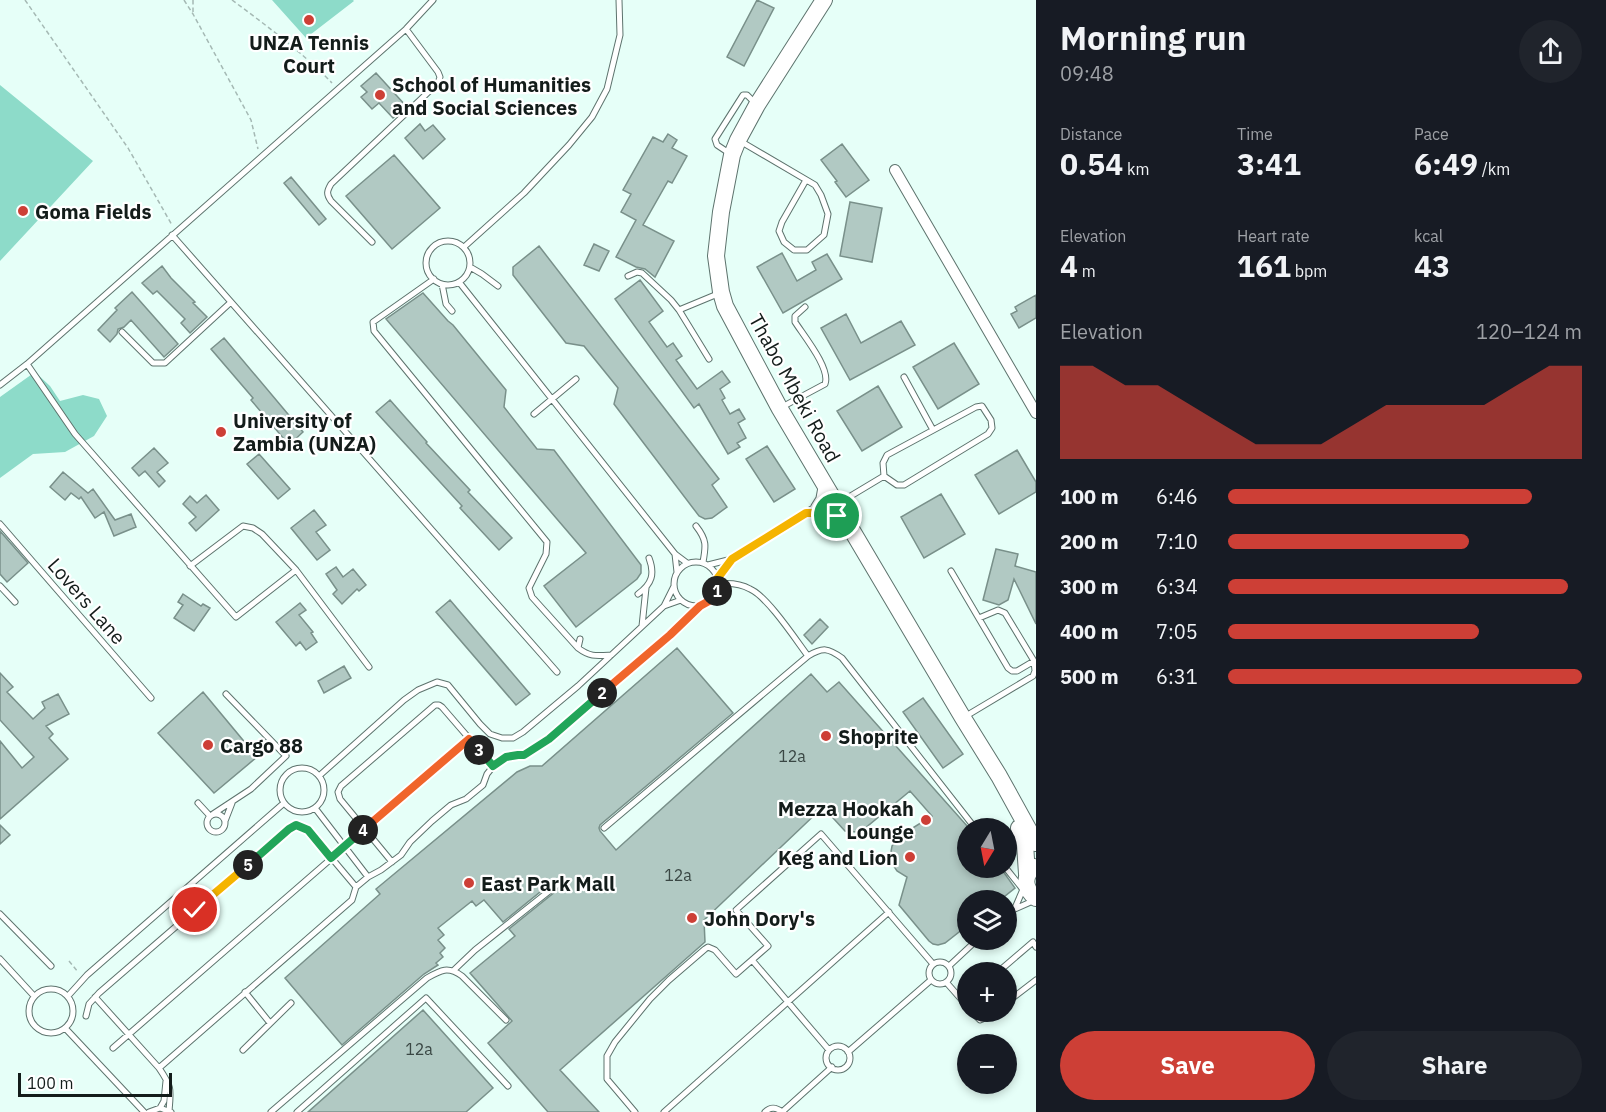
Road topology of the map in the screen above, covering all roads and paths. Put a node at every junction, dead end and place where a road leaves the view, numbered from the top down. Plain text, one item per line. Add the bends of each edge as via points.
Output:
1 (26, 0) edge
2 (184, 0) edge
3 (193, 0) edge
4 (232, 0) edge
5 (433, 0) edge
6 (619, 0) edge
7 (824, 0) edge
8 (193, 14) junction
9 (406, 29) junction
10 (337, 88) junction
11 (757, 105) junction
12 (735, 148) junction
13 (260, 157) junction
14 (895, 170) dead end
15 (806, 180) junction
16 (174, 233) junction
17 (372, 242) dead end
18 (464, 247) junction
19 (470, 267) junction
20 (628, 276) dead end
21 (434, 279) junction
22 (459, 282) junction
23 (442, 284) junction
24 (498, 286) dead end
25 (721, 292) junction
26 (231, 302) junction
27 (805, 307) dead end
28 (679, 310) junction
29 (452, 311) dead end
30 (122, 332) dead end
31 (709, 359) dead end
32 (27, 364) junction
33 (904, 377) dead end
34 (576, 379) dead end
35 (0, 385) edge
36 (552, 399) junction
37 (780, 408) junction
38 (1036, 413) edge
39 (534, 414) dead end
40 (933, 430) junction
41 (884, 476) junction
42 (822, 479) junction
43 (834, 500) junction
44 (806, 513) junction
45 (846, 520) junction
46 (0, 524) edge
47 (696, 526) dead end
48 (675, 554) junction
49 (649, 558) dead end
50 (732, 559) junction
51 (687, 563) junction
52 (705, 564) junction
53 (190, 566) junction
54 (296, 570) junction
55 (677, 572) junction
56 (951, 572) dead end
57 (718, 581) junction
58 (0, 586) edge
59 (646, 586) junction
60 (674, 586) junction
61 (638, 594) dead end
62 (681, 600) junction
63 (15, 602) dead end
64 (664, 606) junction
65 (700, 606) junction
66 (979, 618) junction
67 (642, 626) junction
68 (580, 639) dead end
69 (578, 648) junction
70 (611, 654) junction
71 (808, 656) junction
72 (1034, 661) junction
73 (369, 667) dead end
74 (557, 672) dead end
75 (226, 694) dead end
76 (151, 698) dead end
77 (963, 718) junction
78 (469, 739) junction
79 (280, 762) junction
80 (493, 766) junction
81 (270, 771) junction
82 (289, 772) junction
83 (319, 776) junction
84 (999, 776) junction
85 (281, 783) junction
86 (232, 801) junction
87 (198, 803) dead end
88 (284, 803) junction
89 (315, 808) junction
90 (212, 815) junction
91 (967, 818) edge
92 (225, 821) junction
93 (603, 828) dead end
94 (365, 829) junction
95 (1036, 843) edge
96 (345, 847) junction
97 (331, 858) junction
98 (392, 862) junction
99 (1017, 875) edge
100 (368, 877) junction
101 (558, 884) dead end
102 (1031, 885) edge
103 (356, 887) junction
104 (1017, 905) edge
105 (1017, 905) edge
106 (888, 912) junction
107 (0, 914) edge
108 (1036, 946) edge
109 (966, 950) edge
110 (0, 959) edge
111 (752, 960) junction
112 (69, 961) dead end
113 (1010, 962) edge
114 (933, 964) junction
115 (51, 966) dead end
116 (949, 966) junction
117 (83, 970) dead end
118 (454, 970) junction
119 (931, 980) junction
120 (1036, 980) edge
121 (946, 982) junction
122 (245, 992) junction
123 (957, 993) edge
124 (1017, 995) edge
125 (34, 996) junction
126 (68, 996) junction
127 (95, 997) junction
128 (788, 1002) junction
129 (291, 1003) dead end
130 (86, 1016) dead end
131 (506, 1020) dead end
132 (270, 1023) junction
133 (66, 1028) junction
134 (128, 1034) junction
135 (112, 1047) dead end
136 (243, 1050) dead end
137 (829, 1050) junction
138 (848, 1053) junction
139 (159, 1068) junction
140 (832, 1068) junction
141 (166, 1078) junction
142 (508, 1086) dead end
143 (160, 1108) junction
144 (144, 1112) edge
145 (149, 1112) edge
146 (170, 1112) edge
147 (271, 1112) edge
148 (297, 1112) edge
149 (635, 1112) edge
150 (664, 1112) edge
151 (765, 1112) edge
152 (782, 1112) edge

1 - 16 path via 128,148
2 - 8 path
3 - 8 path
4 - 10 path
5 - 9 lane
6 - 18 lane via 621,35 607,89 592,117 524,193
7 - 11 main road, Thabo Mbeki Road
8 - 13 path via 251,120
9 - 10 lane
9 - 17 lane via 438,72 438,83 327,190 331,201
10 - 13 lane
11 - 12 main road, Thabo Mbeki Road
11 - 12 lane via 743,95 715,140 717,145
12 - 15 lane
12 - 25 main road, Thabo Mbeki Road via 716,256
13 - 16 lane
14 - 38 street
15 - 15 lane via 815,185 828,214 824,235 807,250 794,250 779,231
16 - 26 lane
16 - 32 lane
18 - 19 lane
18 - 21 lane via 444,241 434,246 427,265
19 - 22 lane
19 - 24 lane
20 - 28 lane via 642,273
21 - 23 lane
21 - 69 lane via 373,322 374,331 547,542 546,554 529,588 532,597
22 - 23 lane
22 - 36 lane
23 - 29 lane via 446,304
25 - 28 lane
25 - 37 main road, Thabo Mbeki Road
26 - 30 lane via 165,363 153,363
26 - 74 lane
27 - 37 lane via 795,316 795,322 827,379 825,384
28 - 31 lane
32 - 35 lane
32 - 53 lane via 75,434
33 - 40 lane
34 - 36 lane
36 - 39 lane
36 - 48 lane
37 - 42 main road, Thabo Mbeki Road
40 - 41 lane via 887,455
40 - 41 lane via 982,406 992,428 904,485
41 - 43 lane
42 - 43 main road, Thabo Mbeki Road
42 - 44 lane via 819,498
43 - 44 lane
43 - 45 main road, Thabo Mbeki Road
44 - 45 lane via 826,513
44 - 50 lane
45 - 77 main road, Thabo Mbeki Road
46 - 76 lane, Lovers Lane
47 - 52 lane via 705,537
48 - 51 lane
48 - 55 lane
49 - 59 lane via 653,568
50 - 52 lane
50 - 57 lane
51 - 52 lane
51 - 55 lane
52 - 57 lane
53 - 54 lane via 243,526 262,534
53 - 54 lane via 236,617
54 - 73 lane
55 - 60 lane
56 - 66 lane
57 - 65 lane via 712,598
57 - 71 lane via 750,588 764,598
58 - 63 lane
59 - 61 lane
59 - 67 lane
60 - 62 lane
60 - 64 lane
62 - 64 lane
62 - 65 lane
64 - 67 lane
65 - 80 lane via 549,739 524,755 506,757
66 - 72 lane via 998,610 1005,613
66 - 72 lane via 1008,668 1017,671
67 - 70 lane
68 - 69 lane
69 - 70 lane via 597,656
70 - 83 lane via 513,738 490,734 448,685 437,682 404,700
71 - 91 lane via 819,649 830,650 842,658
71 - 93 lane
72 - 77 lane via 1033,676
75 - 79 lane via 286,756
77 - 84 main road, Thabo Mbeki Road
78 - 80 lane
78 - 94 lane
78 - 94 lane via 442,707 435,705 341,786 340,799
79 - 81 lane
79 - 82 lane
80 - 98 lane via 483,785 432,821
81 - 85 lane
81 - 86 lane
82 - 83 lane via 307,769
82 - 85 lane
83 - 89 lane via 324,790
84 - 95 main road, Thabo Mbeki Road
84 - 102 main road, Thabo Mbeki Road via 1025,844
85 - 88 lane
86 - 90 lane
86 - 92 lane
87 - 90 lane
88 - 89 lane via 296,812
88 - 126 lane via 87,975
89 - 96 lane
90 - 92 lane
90 - 92 lane via 207,826 214,832 224,828
94 - 96 lane
94 - 98 lane
96 - 97 lane
96 - 100 lane
97 - 103 lane
97 - 127 lane via 308,830 296,825 289,829
97 - 134 lane
98 - 100 lane
99 - 102 lane
100 - 103 lane
101 - 118 lane
102 - 104 lane
102 - 105 lane
103 - 122 lane via 352,900
106 - 111 lane via 821,834 736,910 768,946
106 - 114 lane
106 - 128 lane
107 - 115 lane
108 - 113 lane via 1033,942
109 - 116 lane
110 - 125 lane
111 - 128 lane
111 - 149 lane via 736,974 708,947 669,980 626,1027 607,1056 607,1079
112 - 117 path via 78,973
114 - 116 lane via 939,961
114 - 119 lane via 928,971
116 - 121 lane via 951,975
118 - 131 lane
118 - 147 lane via 427,978
119 - 121 lane via 936,984
119 - 138 lane
120 - 124 lane
121 - 123 lane
122 - 132 lane
122 - 139 lane
125 - 126 lane via 51,988
125 - 133 lane via 29,1011 35,1026 50,1033
126 - 133 lane via 74,1009
127 - 130 lane
127 - 134 lane
128 - 137 lane
128 - 150 lane
129 - 132 lane
132 - 136 lane
133 - 144 lane
134 - 135 lane
134 - 139 lane
137 - 138 lane via 837,1046
137 - 140 lane via 826,1057
138 - 140 lane via 850,1059 845,1067
139 - 141 lane
140 - 152 lane
141 - 143 lane
141 - 146 lane via 171,1090
142 - 148 lane via 426,998
143 - 145 lane
143 - 146 lane
151 - 152 lane via 771,1108

